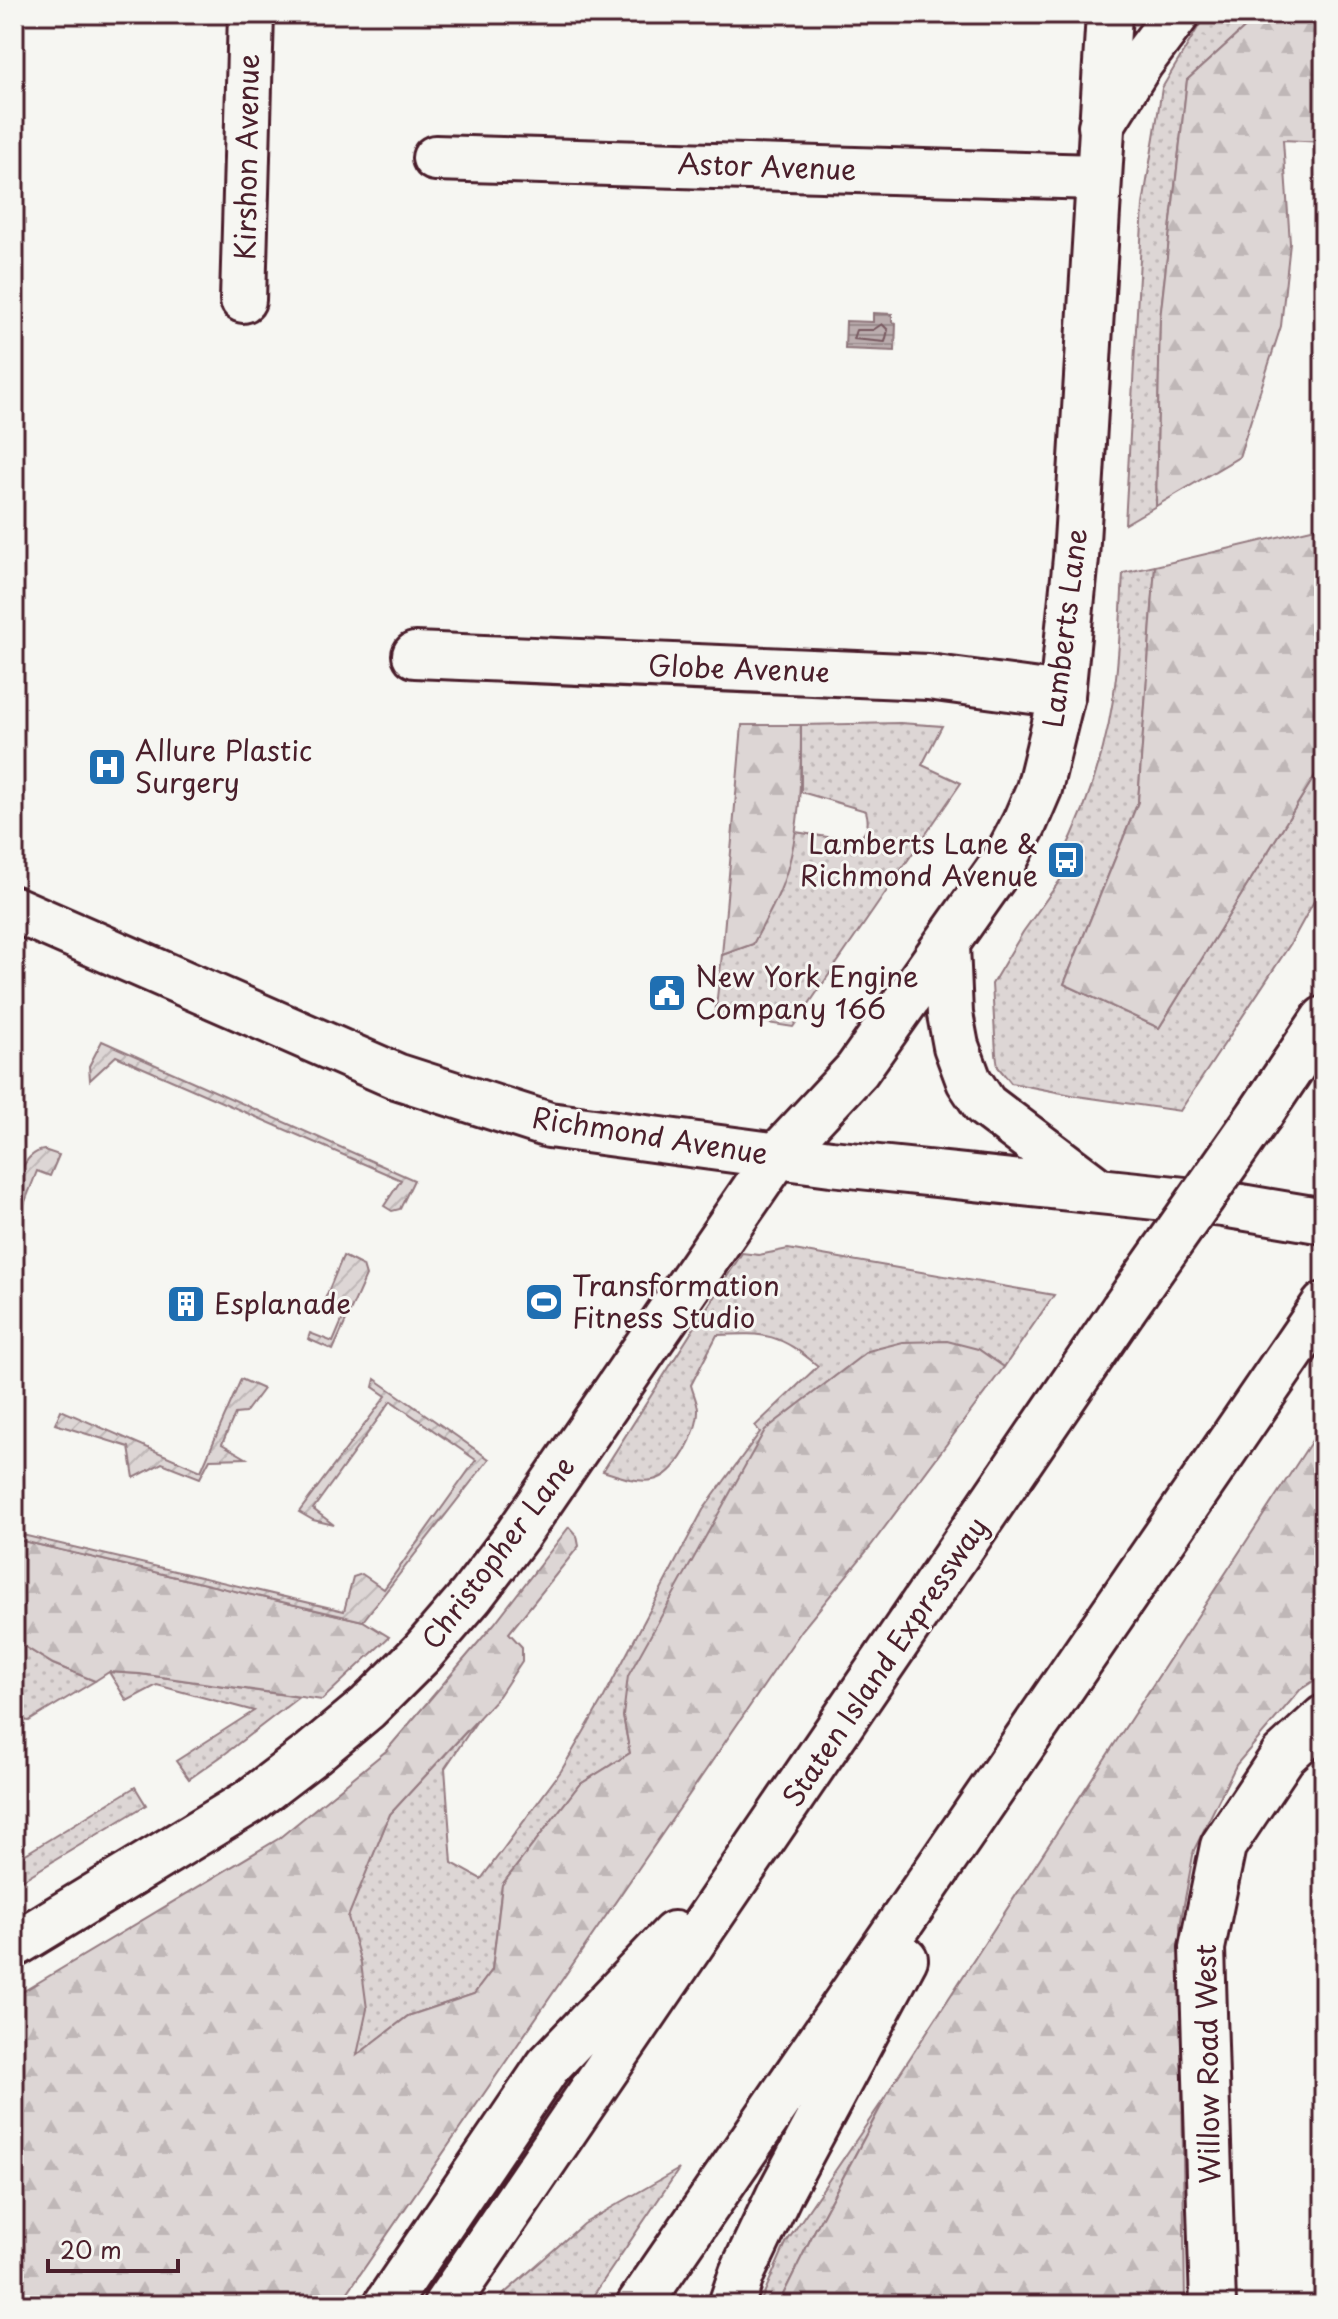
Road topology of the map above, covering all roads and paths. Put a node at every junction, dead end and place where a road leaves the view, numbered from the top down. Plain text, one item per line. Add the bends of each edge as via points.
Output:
1 (251, 14) edge
2 (1109, 14) edge
3 (1177, 14) edge
4 (1101, 126) junction
5 (435, 158) dead end
6 (1098, 177) junction
7 (243, 300) dead end
8 (415, 655) dead end
9 (1062, 695) junction
10 (14, 909) edge
11 (947, 945) junction
12 (1324, 1019) edge
13 (777, 1156) junction
14 (1101, 1192) junction
15 (1324, 1221) edge
16 (1315, 1318) edge
17 (1324, 1718) edge
18 (1011, 1759) junction
19 (766, 1837) junction
20 (14, 1945) edge
21 (386, 2305) edge
22 (446, 2305) edge
23 (639, 2305) edge
24 (731, 2305) edge
25 (1213, 2305) edge

1 - 7 main road, Kirshon Avenue
2 - 4 main road, Lamberts Lane
3 - 4 main road
4 - 6 main road, Lamberts Lane
5 - 6 main road, Astor Avenue
6 - 9 main road, Lamberts Lane via 1076,558
8 - 9 main road, Globe Avenue via 928,677
9 - 11 main road, Lamberts Lane via 1039,789 1024,824
10 - 13 main road, Richmond Avenue via 396,1076 549,1125
11 - 13 main road, Lamberts Lane via 857,1070
11 - 14 main road via 950,1014 969,1081 985,1105
12 - 19 main road, Staten Island Expressway, bridge
13 - 14 main road, Richmond Avenue
13 - 20 main road, Christopher Lane via 518,1534 422,1653 367,1708 249,1802
14 - 15 main road, Richmond Avenue
16 - 18 main road
17 - 25 main road, Willow Road West via 1283,1756 1223,1846 1202,1948
18 - 23 main road
18 - 24 main road via 780,2193
19 - 21 main road via 548,2066
19 - 22 main road, Staten Island Expressway

